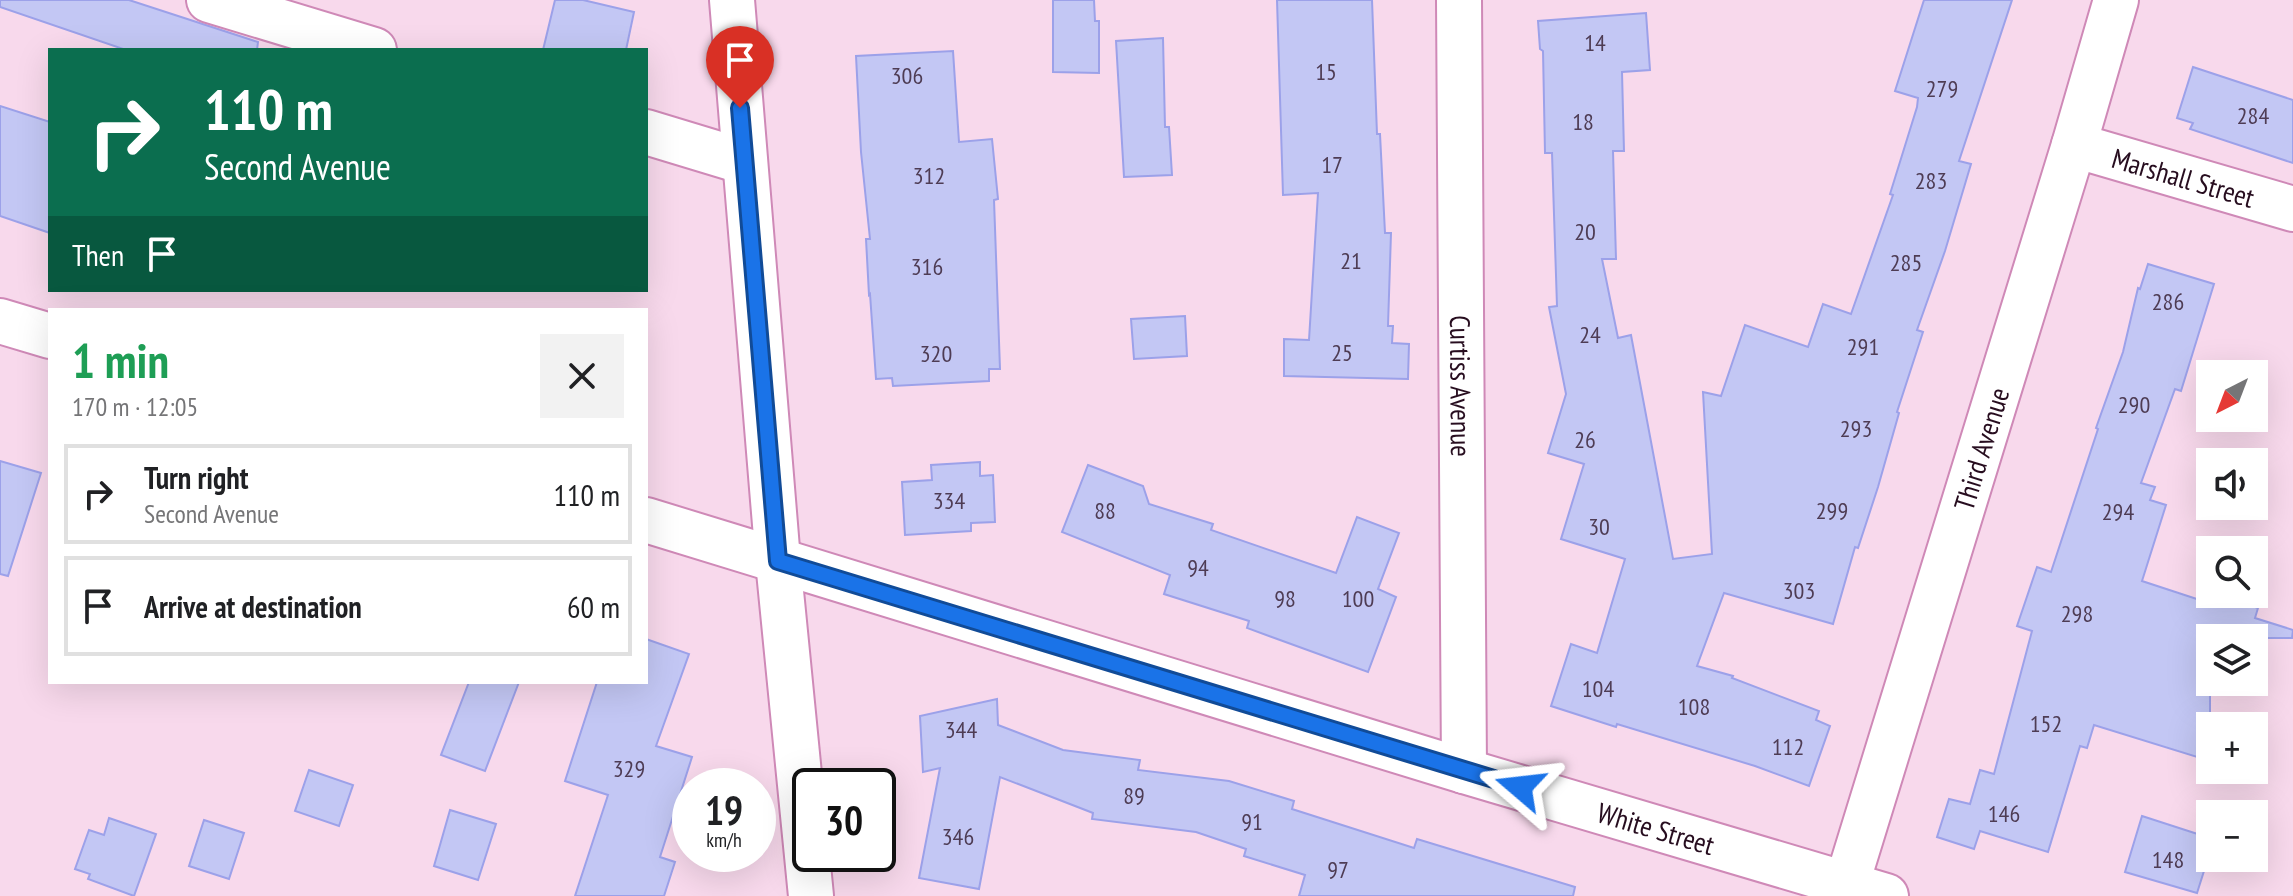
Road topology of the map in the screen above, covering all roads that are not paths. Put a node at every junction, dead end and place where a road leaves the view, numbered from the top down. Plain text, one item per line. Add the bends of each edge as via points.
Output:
1 (209, 0) edge
2 (732, 0) edge
3 (1459, 0) edge
4 (2116, 0) edge
5 (367, 48) edge
6 (648, 133) edge
7 (2074, 145) junction
8 (745, 162) junction
9 (2293, 209) edge
10 (0, 321) edge
11 (48, 335) edge
12 (648, 521) edge
13 (778, 561) junction
14 (1464, 771) junction
15 (1859, 892) edge
16 (811, 896) edge

1 - 5 street
2 - 8 street
3 - 14 street, Curtiss Avenue
4 - 7 street, Third Avenue
6 - 8 street
7 - 9 street, Marshall Street
7 - 15 street, Third Avenue
8 - 13 street
10 - 11 street
12 - 13 street, White Street
13 - 14 street, White Street
13 - 16 street
14 - 15 street, White Street

